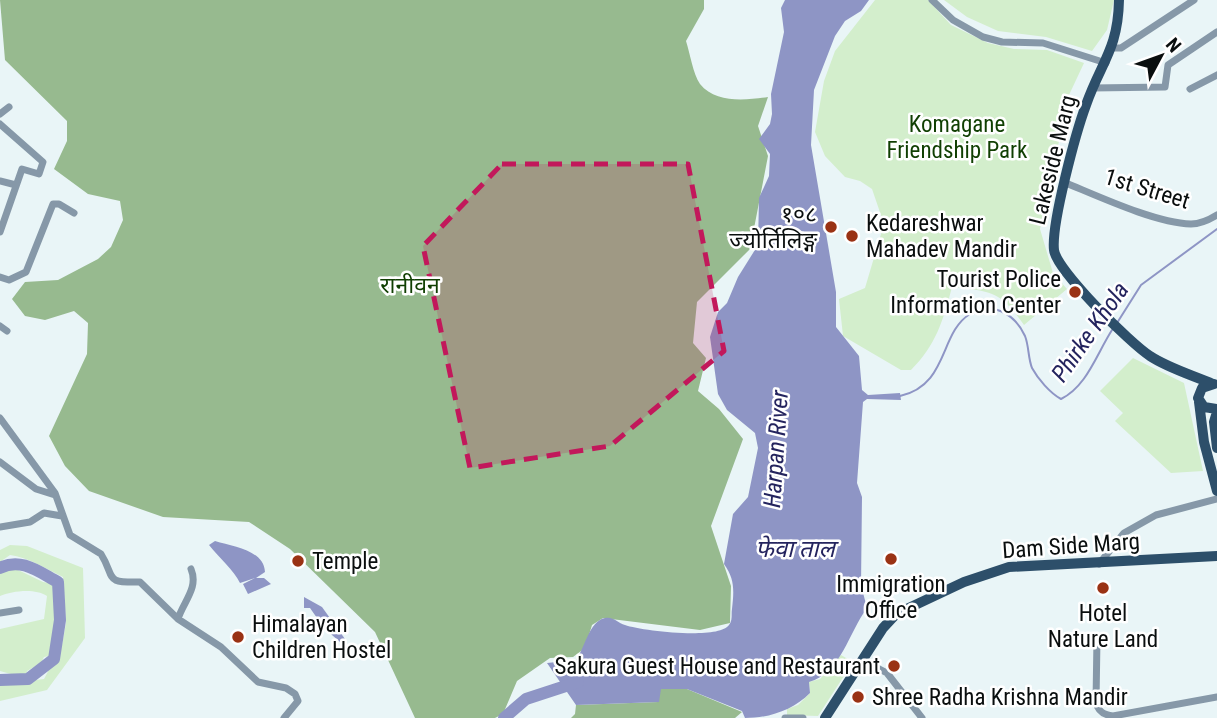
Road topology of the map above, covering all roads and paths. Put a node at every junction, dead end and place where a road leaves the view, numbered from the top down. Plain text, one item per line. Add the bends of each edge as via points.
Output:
1 (932, 0) edge
2 (1119, 0) edge
3 (1194, 0) edge
4 (1217, 32) edge
5 (1113, 48) junction
6 (1106, 64) junction
7 (1217, 75) edge
8 (1092, 88) junction
9 (1190, 89) dead end
10 (9, 107) dead end
11 (0, 114) edge
12 (0, 124) edge
13 (0, 181) edge
14 (1066, 183) junction
15 (16, 185) junction
16 (74, 213) dead end
17 (1217, 215) edge
18 (0, 232) edge
19 (0, 277) edge
20 (1176, 368) junction
21 (1216, 384) edge
22 (1199, 400) junction
23 (1217, 410) edge
24 (0, 418) edge
25 (1217, 448) edge
26 (0, 462) edge
27 (1217, 491) edge
28 (55, 495) junction
29 (1217, 499) edge
30 (62, 516) junction
31 (0, 527) edge
32 (1217, 556) edge
33 (1099, 564) junction
34 (191, 569) dead end
35 (19, 610) dead end
36 (0, 612) edge
37 (178, 619) junction
38 (1097, 638) dead end
39 (862, 660) junction
40 (1217, 697) edge
41 (1113, 716) edge
42 (284, 718) edge
43 (785, 718) edge
44 (803, 718) edge
45 (825, 718) edge
46 (922, 718) edge
47 (1103, 718) edge

1 - 6 street via 953,20 982,37 1043,43
2 - 5 main road, Lakeside Marg
3 - 5 street via 1121,48
4 - 8 street via 1168,65 1165,86
5 - 6 main road, Lakeside Marg
6 - 8 main road, Lakeside Marg
7 - 9 street
8 - 14 main road, Lakeside Marg
10 - 11 street
12 - 15 street via 43,162 39,174 22,169
13 - 15 street
14 - 17 street, 1st Street via 1191,224
14 - 20 main road, Lakeside Marg via 1055,257 1121,332 1152,358
15 - 18 street
16 - 19 street via 53,204 26,272 9,280
20 - 21 main road, Lakeside Marg
20 - 22 main road via 1192,384
21 - 22 main road via 1202,387
22 - 23 main road via 1207,409
22 - 27 main road
23 - 25 main road
24 - 28 street
26 - 28 street via 36,489
28 - 30 street
29 - 33 street via 1156,515 1124,533
30 - 31 street via 44,513 30,522
30 - 37 street via 70,535 101,554 113,579 140,582
32 - 33 main road, Dam Side Marg
33 - 39 main road, Dam Side Marg via 1009,567 964,582 901,610
34 - 37 street via 192,588
35 - 36 street
37 - 42 street via 222,647 258,682 295,694 298,701
38 - 41 street via 1096,702 1105,715
39 - 45 main road, Dam Side Marg
39 - 46 street via 887,673
40 - 41 street
41 - 47 street
43 - 44 street

